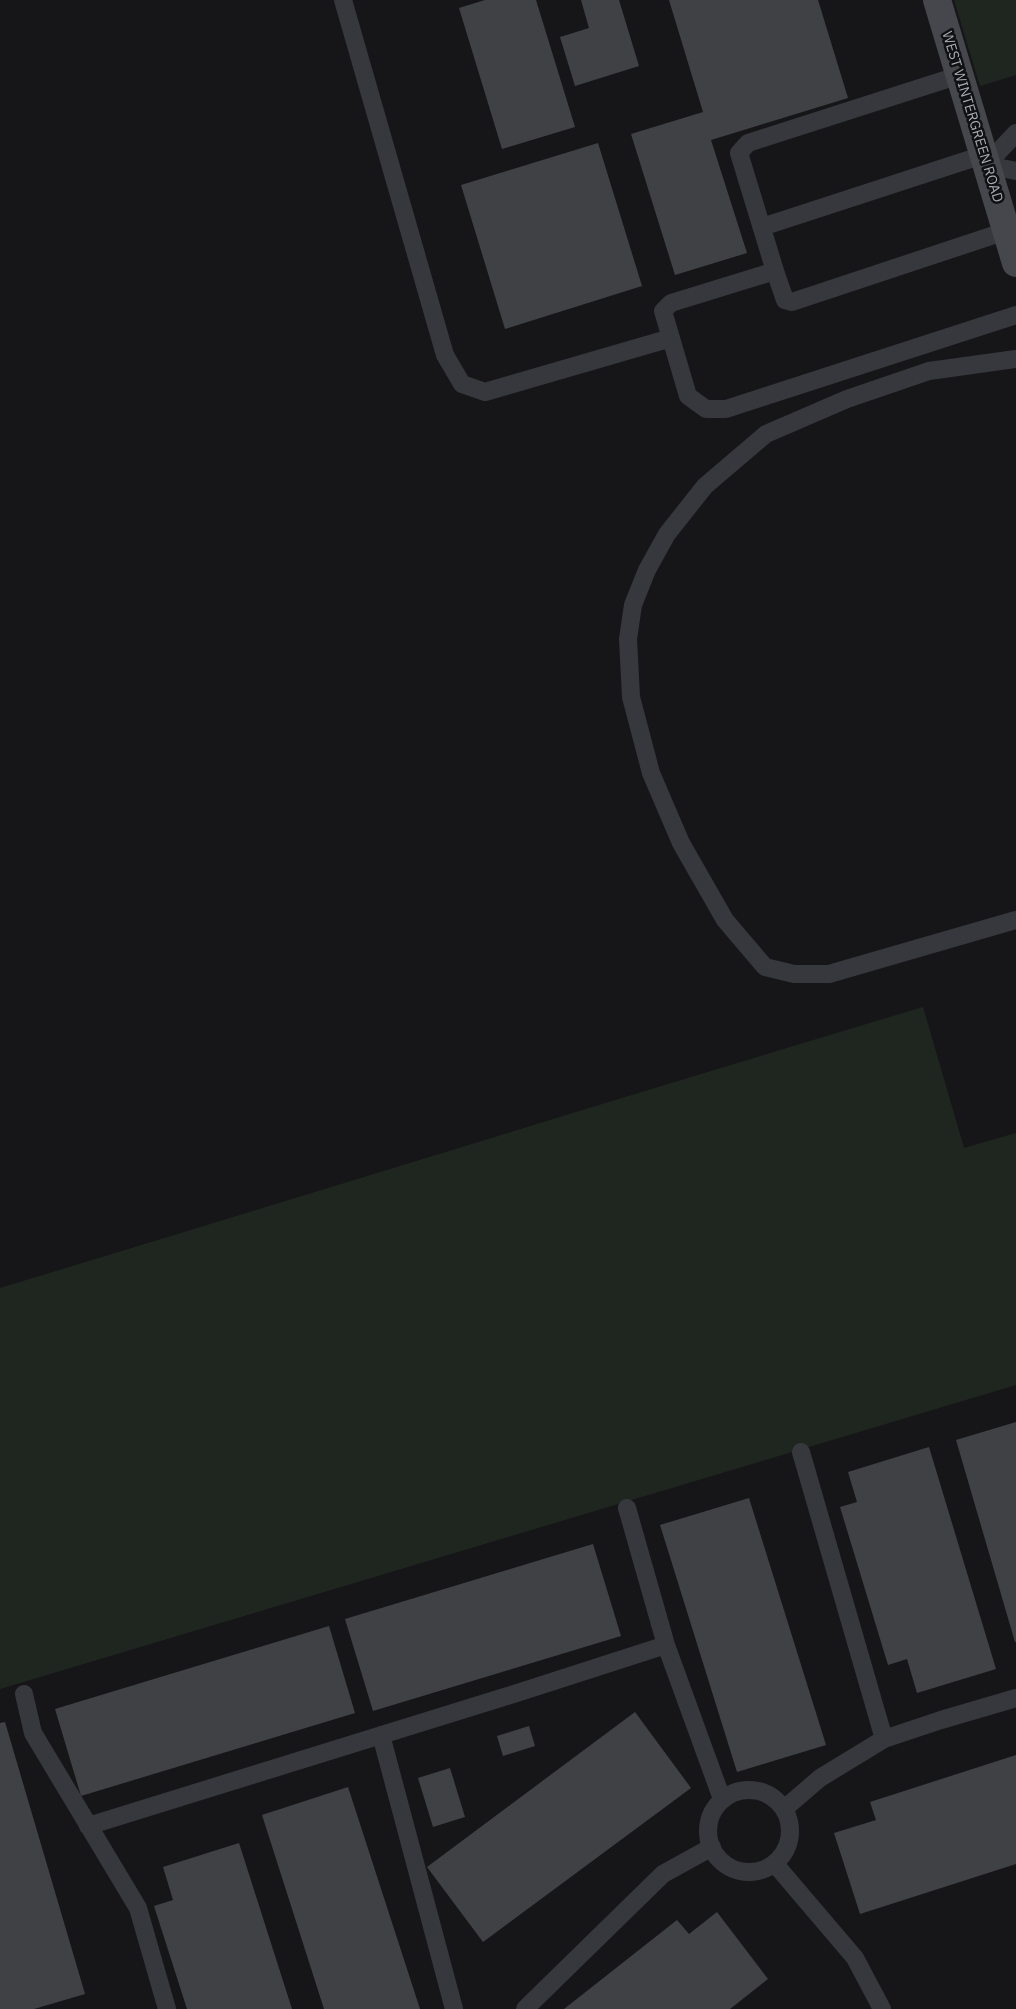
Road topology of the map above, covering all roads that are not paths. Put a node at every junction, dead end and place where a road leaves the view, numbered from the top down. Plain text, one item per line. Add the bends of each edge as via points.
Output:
1 (343, 0) edge
2 (936, 0) edge
3 (960, 75) junction
4 (1016, 133) edge
5 (985, 160) junction
6 (1016, 171) edge
7 (762, 227) junction
8 (1006, 231) junction
9 (1016, 262) edge
10 (775, 271) junction
11 (1016, 315) edge
12 (671, 338) junction
13 (1016, 359) edge
14 (1016, 920) edge
15 (801, 1452) dead end
16 (627, 1508) dead end
17 (666, 1645) junction
18 (24, 1694) dead end
19 (1016, 1698) edge
20 (381, 1736) junction
21 (884, 1739) junction
22 (722, 1799) junction
23 (784, 1809) junction
24 (88, 1826) junction
25 (712, 1847) junction
26 (775, 1864) junction
27 (167, 2009) edge
28 (454, 2009) edge
29 (525, 2009) edge
30 (882, 2009) edge

1 - 12 lane via 445,355 462,384 485,392
2 - 3 main road, WEST WINTERGREEN ROAD
3 - 5 main road, WEST WINTERGREEN ROAD
3 - 7 lane via 748,143 739,152
4 - 5 lane
5 - 6 lane
5 - 7 lane
5 - 8 main road, WEST WINTERGREEN ROAD
7 - 10 lane
8 - 9 main road, WEST WINTERGREEN ROAD
8 - 10 lane via 792,302 785,300
10 - 12 lane via 671,303 663,311
11 - 12 lane via 726,409 706,409 688,396
13 - 14 lane via 929,371 847,398 766,434 704,486 667,534 632,604 628,639 631,698 655,782 681,843 725,920 765,967 794,974 829,974
15 - 21 lane
16 - 17 lane
17 - 20 lane
17 - 22 lane
18 - 24 lane via 32,1734
19 - 21 lane
20 - 24 lane
20 - 28 lane
21 - 23 lane via 820,1778
22 - 23 lane via 746,1789 767,1793
22 - 25 lane via 711,1815 708,1827
23 - 26 lane via 791,1835 787,1850
24 - 27 lane via 138,1908
25 - 26 lane via 717,1857 744,1873 763,1871
25 - 29 lane via 663,1874
26 - 30 lane via 855,1958

